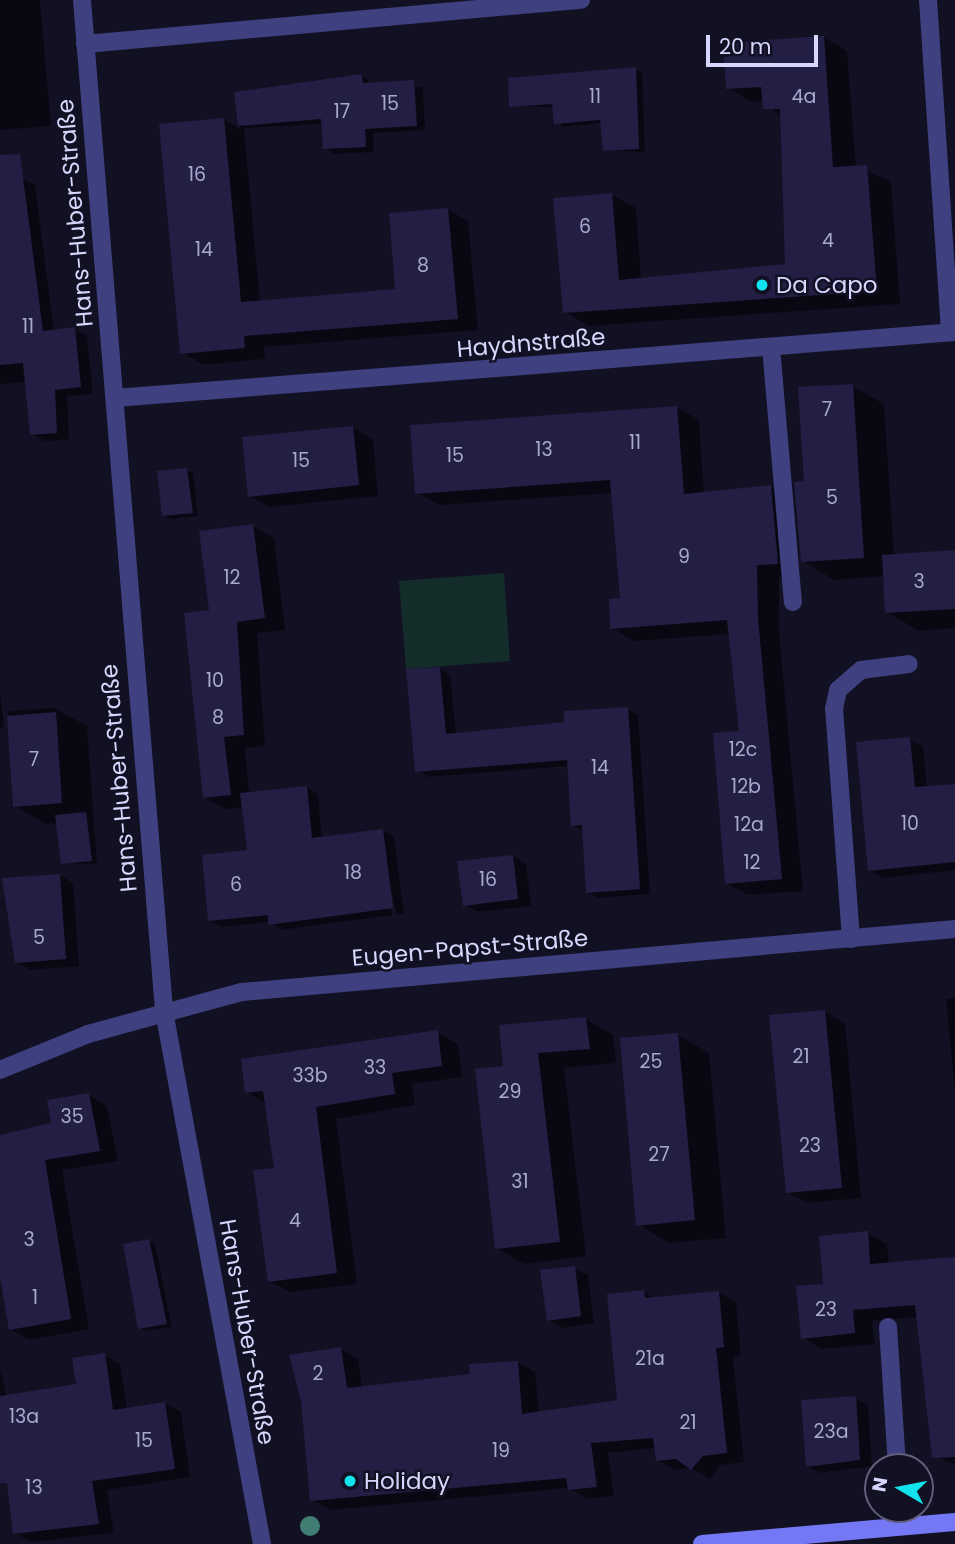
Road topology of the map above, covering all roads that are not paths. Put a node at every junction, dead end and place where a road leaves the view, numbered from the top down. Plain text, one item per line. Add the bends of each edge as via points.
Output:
1 (82, 0) edge
2 (581, 0) edge
3 (928, 0) edge
4 (85, 44) junction
5 (953, 332) edge
6 (771, 346) junction
7 (116, 398) junction
8 (793, 602) dead end
9 (909, 664) dead end
10 (955, 929) edge
11 (851, 939) junction
12 (164, 1011) junction
13 (0, 1070) edge
14 (888, 1327) dead end
15 (896, 1453) edge
16 (934, 1520) edge
17 (955, 1522) edge
18 (864, 1523) edge
19 (262, 1544) edge
20 (702, 1544) edge

1 - 4 street, Hans-Huber-Straße
2 - 4 street
3 - 5 street, Haydnstraße
4 - 7 street, Hans-Huber-Straße
5 - 6 street, Haydnstraße
6 - 7 street, Haydnstraße
6 - 8 street
7 - 12 street, Hans-Huber-Straße
9 - 11 street via 861,670 838,690 834,709
10 - 11 street, Eugen-Papst-Straße
11 - 12 street, Eugen-Papst-Straße via 242,992
12 - 13 street, Eugen-Papst-Straße
12 - 19 street, Hans-Huber-Straße
14 - 15 street
16 - 17 street
18 - 20 street

